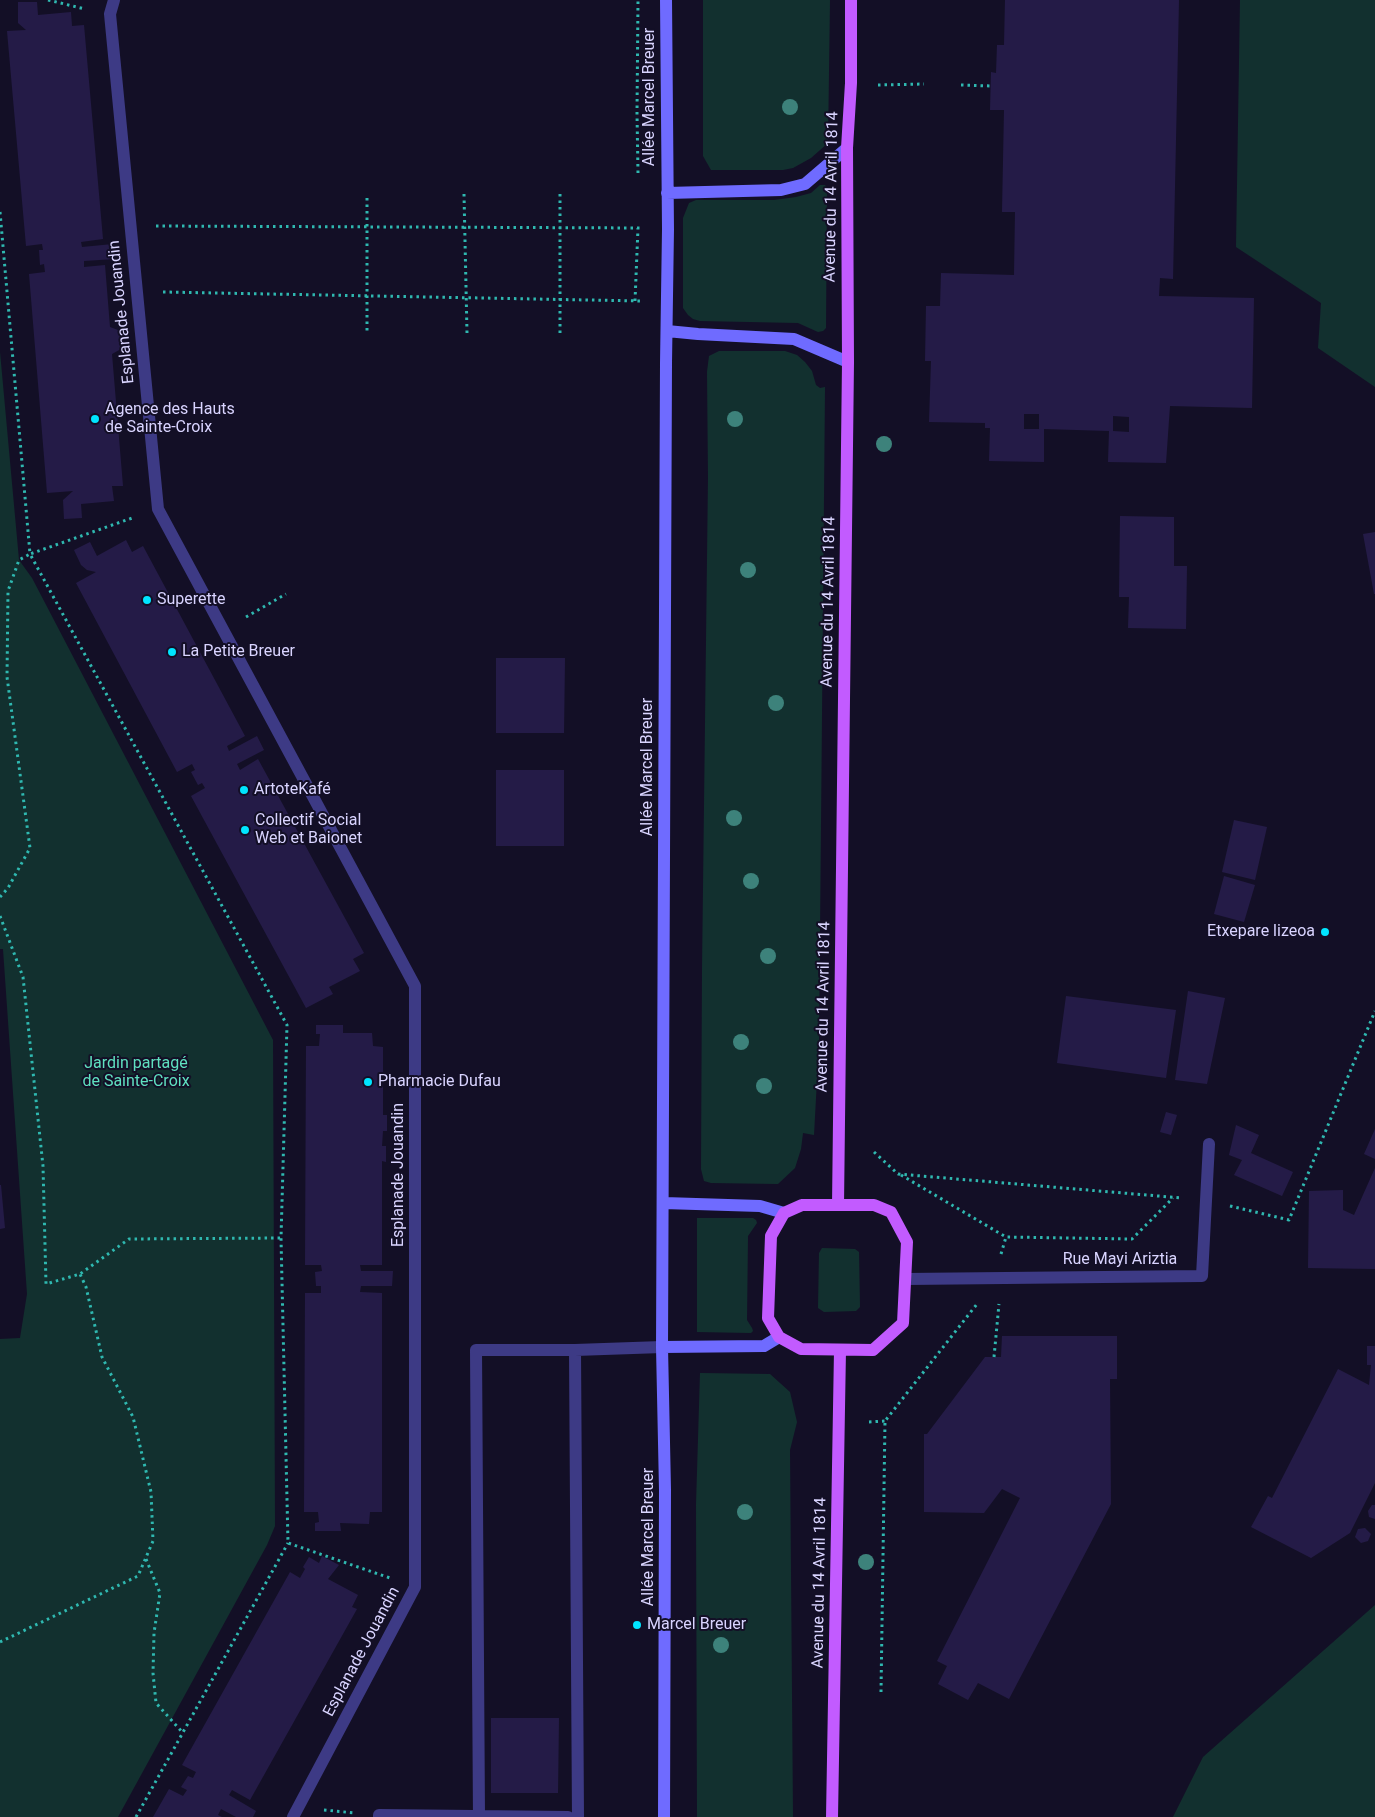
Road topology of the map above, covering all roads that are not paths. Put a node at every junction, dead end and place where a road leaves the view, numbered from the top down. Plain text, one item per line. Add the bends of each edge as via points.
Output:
1 (114, 0) edge
2 (666, 0) edge
3 (851, 0) edge
4 (847, 148) junction
5 (667, 193) junction
6 (667, 331) junction
7 (848, 362) junction
8 (1209, 1144) dead end
9 (664, 1203) junction
10 (838, 1205) junction
11 (784, 1213) junction
12 (906, 1279) junction
13 (779, 1337) junction
14 (662, 1347) junction
15 (575, 1350) junction
16 (840, 1350) junction
17 (295, 1812) edge
18 (378, 1816) edge
19 (480, 1817) edge
20 (568, 1817) edge
21 (578, 1817) edge
22 (664, 1817) edge
23 (832, 1817) edge

1 - 17 street, Esplanade Jouandin via 110,14 158,509 415,986 415,1587
2 - 5 street, Allée Marcel Breuer
3 - 4 main road, Avenue du 14 Avril 1814
4 - 5 street via 805,184 781,190
4 - 7 main road, Avenue du 14 Avril 1814
5 - 6 street, Allée Marcel Breuer
6 - 7 street via 794,339
6 - 9 street, Allée Marcel Breuer
7 - 10 main road, Avenue du 14 Avril 1814
8 - 12 street, Rue Mayi Ariztia via 1202,1276
9 - 11 street via 760,1206
9 - 14 street, Allée Marcel Breuer
10 - 11 main road via 802,1205
10 - 12 main road via 874,1205 891,1212 907,1242
11 - 13 main road via 771,1236 768,1318
12 - 16 main road via 903,1323 873,1350
13 - 14 street via 764,1346
13 - 16 main road via 801,1349
14 - 15 street
14 - 22 street, Allée Marcel Breuer
15 - 19 street via 476,1350
15 - 21 street
16 - 23 main road, Avenue du 14 Avril 1814
18 - 19 street
19 - 20 street

